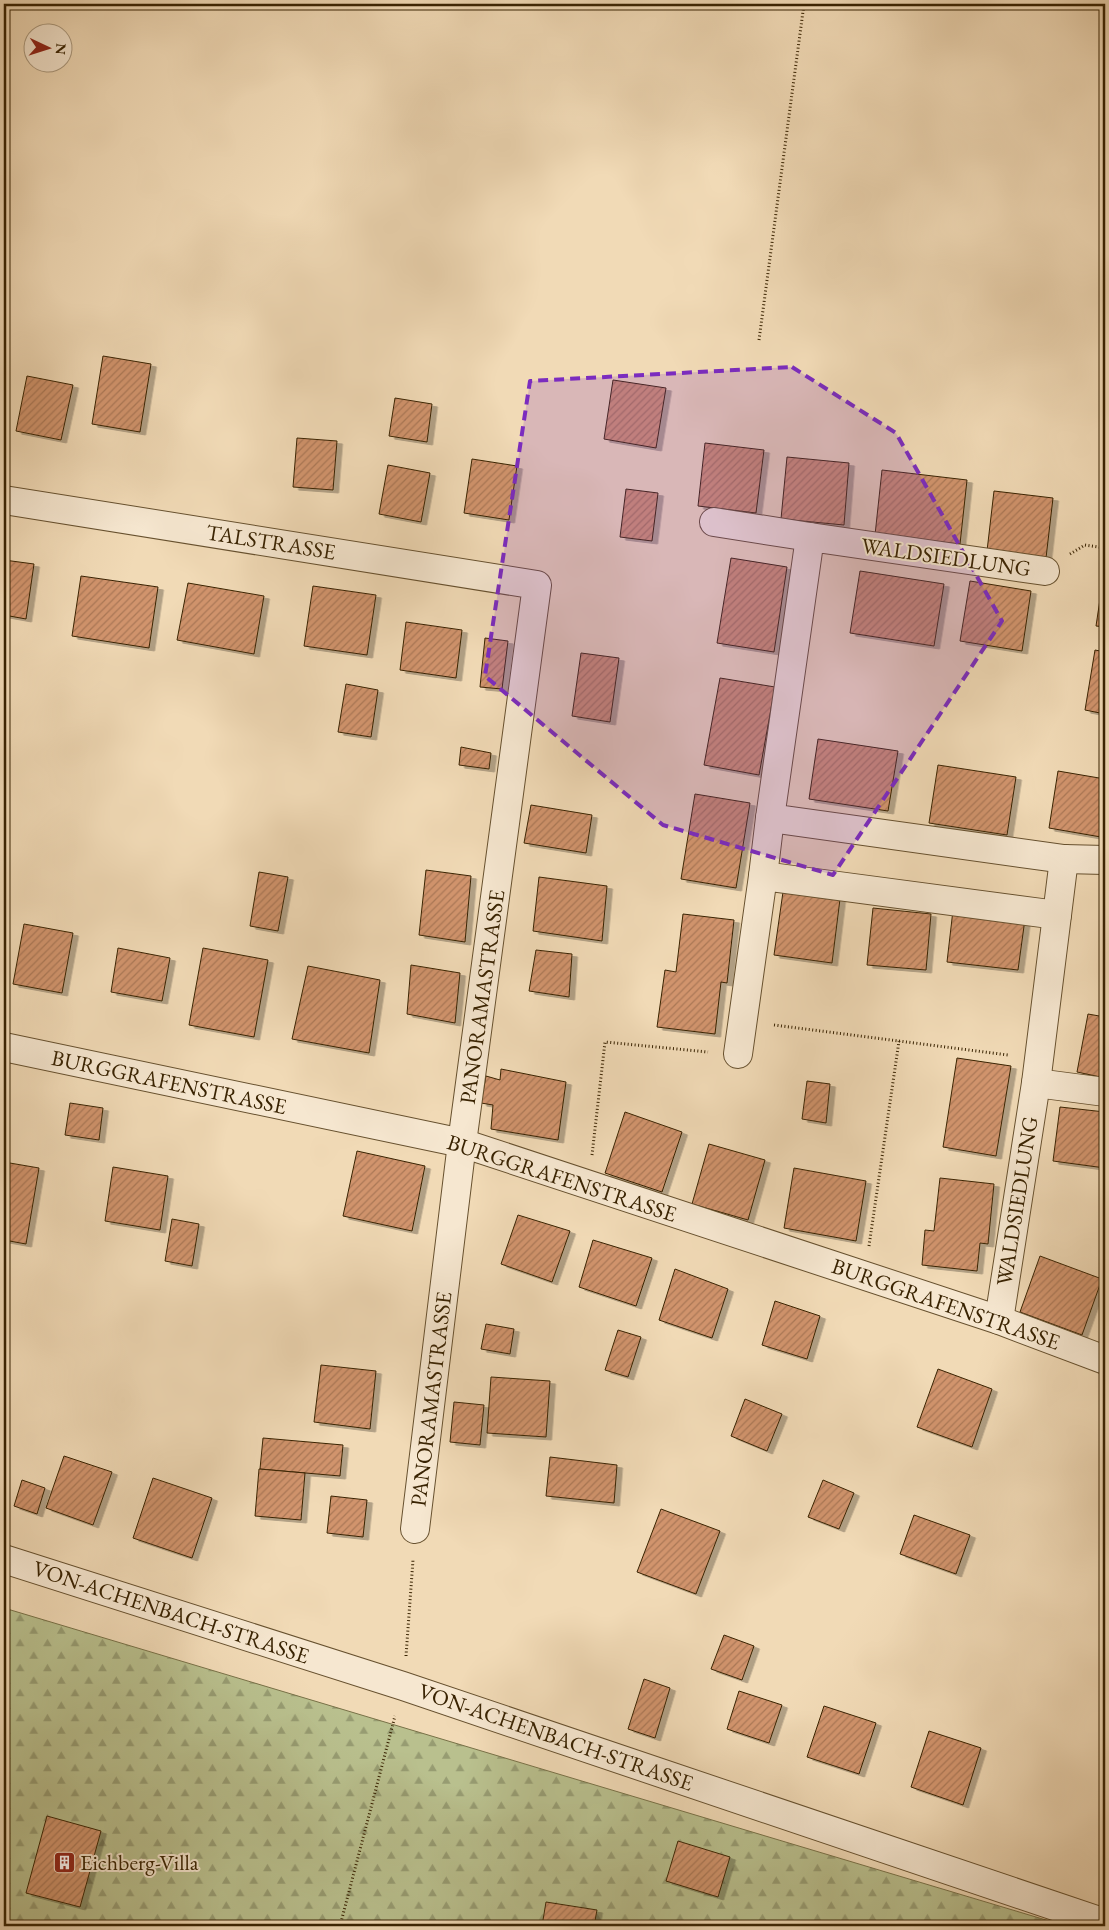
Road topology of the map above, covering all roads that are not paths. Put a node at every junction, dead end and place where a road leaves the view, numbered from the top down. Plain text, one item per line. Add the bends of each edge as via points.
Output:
1 (4, 500) edge
2 (714, 522) dead end
3 (810, 537) junction
4 (1045, 571) road end
5 (537, 585) joint
6 (770, 818) junction
7 (1064, 859) junction
8 (1105, 860) edge
9 (763, 876) junction
10 (1057, 915) junction
11 (4, 1047) edge
12 (738, 1054) road end
13 (1037, 1071) junction
14 (1105, 1092) edge
15 (462, 1143) junction
16 (999, 1320) junction
17 (1105, 1360) edge
18 (415, 1529) road end
19 (4, 1559) edge
20 (1105, 1923) edge

1 - 5 street, TALSTRASSE
2 - 3 street, WALDSIEDLUNG
3 - 4 street, WALDSIEDLUNG
3 - 6 street
5 - 15 street, PANORAMASTRASSE
6 - 7 street
6 - 9 street
7 - 8 street
7 - 10 street, WALDSIEDLUNG
9 - 10 street
9 - 12 street
10 - 13 street, WALDSIEDLUNG
11 - 15 street, BURGGRAFENSTRASSE
13 - 14 street
13 - 16 street, WALDSIEDLUNG
15 - 16 street, BURGGRAFENSTRASSE
15 - 18 street, PANORAMASTRASSE
16 - 17 street, BURGGRAFENSTRASSE
19 - 20 street, VON-ACHENBACH-STRASSE via 403,1686

